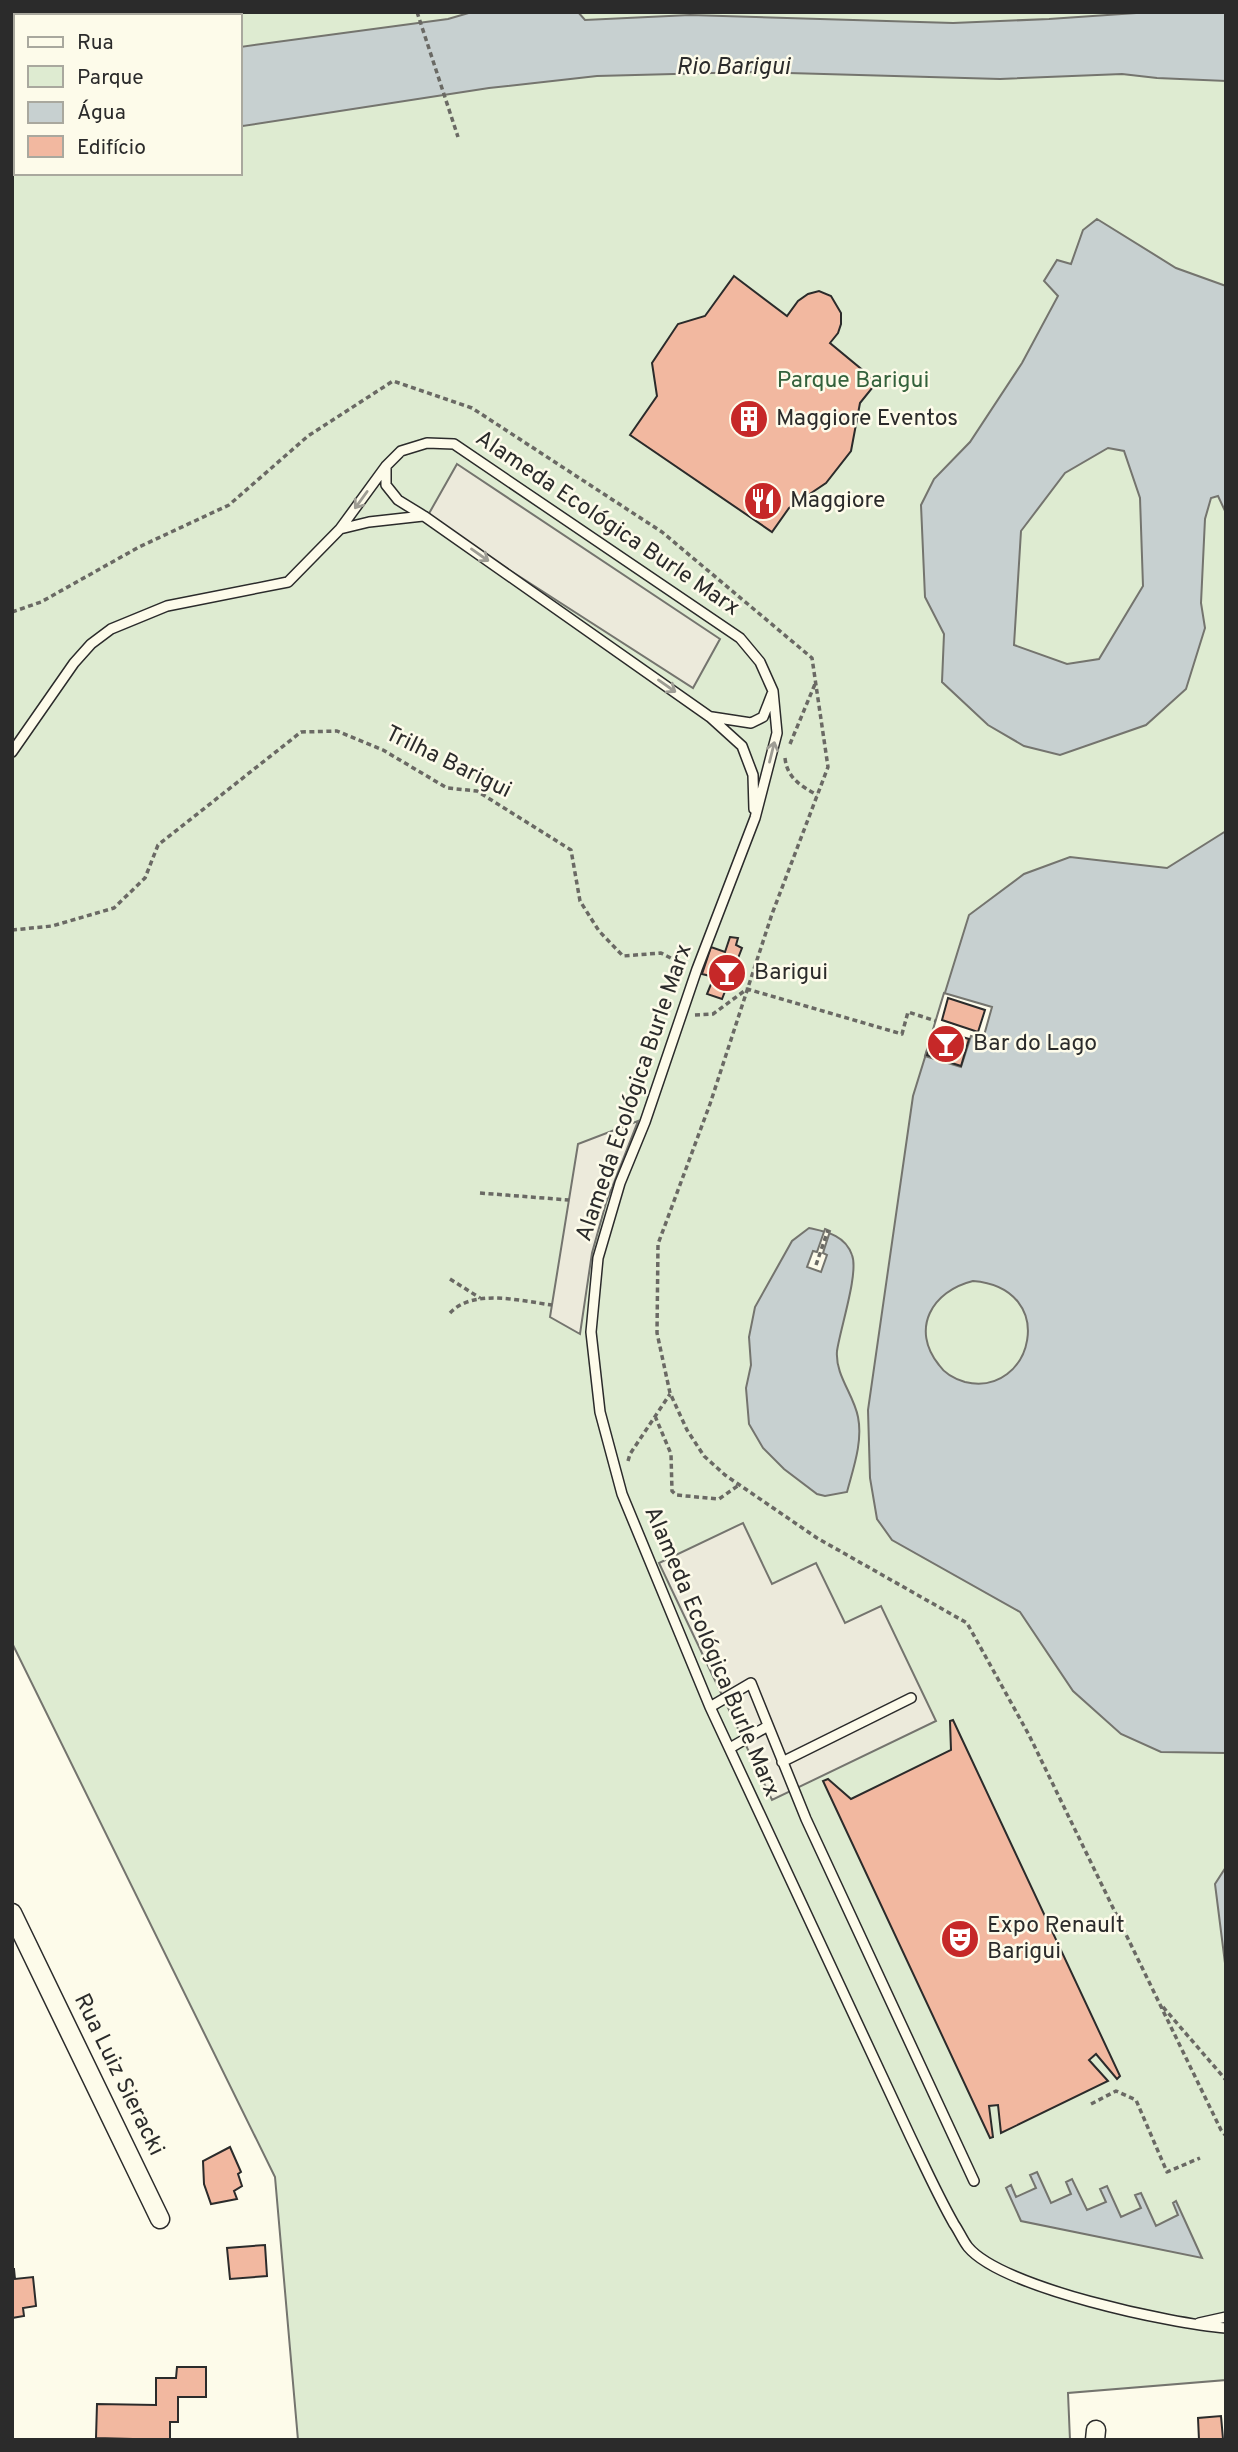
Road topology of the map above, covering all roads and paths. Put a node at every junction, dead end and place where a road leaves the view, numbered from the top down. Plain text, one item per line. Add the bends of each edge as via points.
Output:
1 (417, 12) edge
2 (457, 137) dead end
3 (386, 466) junction
4 (424, 516) junction
5 (340, 529) junction
6 (816, 682) dead end
7 (773, 691) junction
8 (710, 717) junction
9 (12, 752) edge
10 (817, 795) dead end
11 (755, 818) junction
12 (12, 930) edge
13 (697, 969) junction
14 (681, 1015) junction
15 (936, 1021) dead end
16 (480, 1193) dead end
17 (569, 1200) dead end
18 (828, 1230) dead end
19 (816, 1265) dead end
20 (450, 1279) dead end
21 (482, 1300) junction
22 (551, 1305) dead end
23 (450, 1313) dead end
24 (670, 1393) dead end
25 (655, 1416) junction
26 (739, 1485) dead end
27 (622, 1494) junction
28 (911, 1698) dead end
29 (710, 1707) junction
30 (768, 1726) junction
31 (730, 1748) junction
32 (782, 1762) junction
33 (12, 1913) edge
34 (31, 1953) junction
35 (12, 1956) edge
36 (1226, 2080) edge
37 (1091, 2104) dead end
38 (1226, 2136) edge
39 (1200, 2158) dead end
40 (974, 2181) dead end
41 (160, 2219) dead end
42 (1226, 2317) edge
43 (1191, 2325) junction
44 (1226, 2328) edge

1 - 2 path
3 - 4 lane, Alameda Ecológica Burle Marx via 386,485 398,500
3 -> 5 lane, Alameda Ecológica Burle Marx
3 - 7 lane, Alameda Ecológica Burle Marx via 401,451 426,443 454,444 740,638 760,662
4 - 5 lane
4 -> 8 lane, Alameda Ecológica Burle Marx
5 - 9 lane, Alameda Ecológica Burle Marx via 288,582 167,606 111,629 74,663
6 - 10 path via 785,758 788,773
7 - 8 lane via 763,717 751,723
11 -> 7 lane, Alameda Ecológica Burle Marx via 777,733
8 - 11 lane, Alameda Ecológica Burle Marx via 742,746 753,775
11 - 13 lane, Alameda Ecológica Burle Marx
12 - 13 path, Trilha Barigui via 52,926 114,908 145,878 158,845 302,732 337,731 383,750 447,788 477,791 570,850 580,901 599,931 623,956 661,953
13 - 14 lane, Alameda Ecológica Burle Marx
14 - 15 path via 713,1014 747,989 902,1034 908,1012
14 - 27 lane, Alameda Ecológica Burle Marx via 598,1258 591,1332 600,1412
16 - 17 path
18 - 19 path
20 - 21 path
21 - 22 path
21 - 23 path via 459,1303
24 - 25 path
25 - 26 path via 671,1454 676,1495 719,1499
25 - 27 path via 629,1454
27 - 29 lane, Alameda Ecológica Burle Marx
28 - 32 lane
29 - 30 lane via 751,1683
29 - 31 lane, Alameda Ecológica Burle Marx
30 - 31 lane
30 - 32 lane
31 - 43 lane, Alameda Ecológica Burle Marx via 940,2199 969,2248 997,2269 1056,2291
32 - 40 lane
33 - 34 street, Rua Luiz Sieracki
34 - 35 street
34 - 41 street, Rua Luiz Sieracki
36 - 38 path via 1160,2004
37 - 39 path via 1116,2091 1136,2100 1167,2172
42 - 43 lane, Alameda Ecológica Burle Marx
43 - 44 lane, Alameda Ecológica Burle Marx

